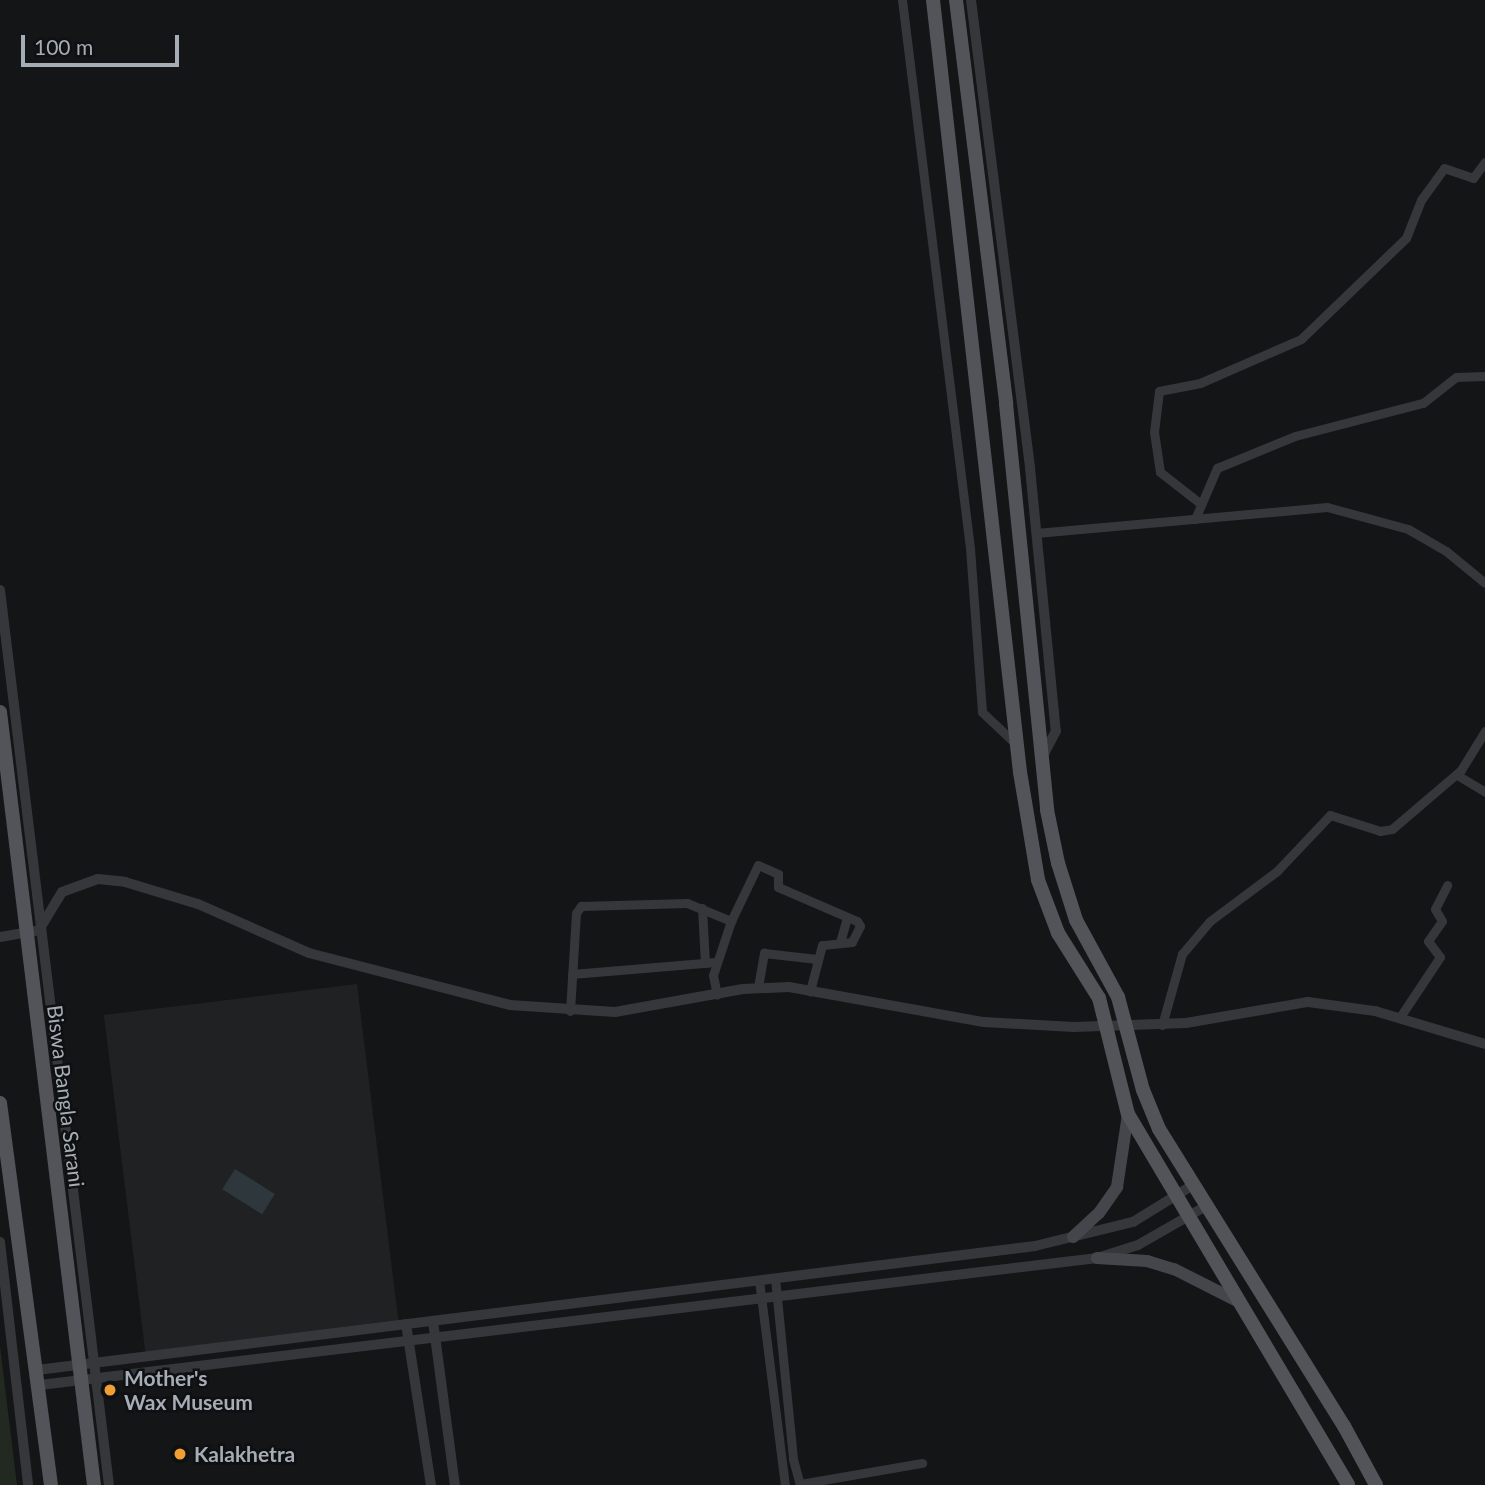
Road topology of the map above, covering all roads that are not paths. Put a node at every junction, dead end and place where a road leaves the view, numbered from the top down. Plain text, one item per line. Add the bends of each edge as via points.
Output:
1 (902, 0) edge
2 (933, 0) edge
3 (956, 0) edge
4 (971, 0) edge
5 (1485, 162) edge
6 (1485, 376) edge
7 (1200, 504) junction
8 (1195, 519) junction
9 (1037, 533) junction
10 (1485, 583) edge
11 (0, 590) edge
12 (0, 712) edge
13 (1485, 731) edge
14 (1018, 746) junction
15 (1043, 755) junction
16 (1457, 775) junction
17 (1485, 792) edge
18 (1447, 885) dead end
19 (702, 908) junction
20 (847, 917) junction
21 (731, 921) junction
22 (39, 930) junction
23 (24, 934) junction
24 (0, 937) edge
25 (840, 942) junction
26 (817, 959) junction
27 (716, 962) junction
28 (705, 963) junction
29 (572, 974) junction
30 (758, 988) junction
31 (810, 991) junction
32 (717, 995) junction
33 (570, 1011) junction
34 (1399, 1017) junction
35 (1125, 1024) junction
36 (1107, 1025) junction
37 (1162, 1025) junction
38 (1485, 1045) edge
39 (0, 1103) edge
40 (1128, 1114) junction
41 (1193, 1185) junction
42 (1174, 1197) junction
43 (1206, 1206) junction
44 (1186, 1217) junction
45 (1073, 1237) junction
46 (0, 1242) edge
47 (1097, 1258) junction
48 (775, 1278) junction
49 (759, 1280) junction
50 (779, 1298) junction
51 (763, 1300) junction
52 (1241, 1303) junction
53 (433, 1321) junction
54 (406, 1324) junction
55 (436, 1340) junction
56 (410, 1343) junction
57 (79, 1364) junction
58 (95, 1364) junction
59 (37, 1370) junction
60 (89, 1381) junction
61 (40, 1385) junction
62 (922, 1463) dead end
63 (28, 1485) edge
64 (51, 1485) edge
65 (94, 1485) edge
66 (109, 1485) edge
67 (431, 1485) edge
68 (455, 1485) edge
69 (785, 1485) edge
70 (800, 1485) edge
71 (1348, 1485) edge
72 (1376, 1485) edge

1 - 14 street via 970,548 982,712
2 - 14 main road
3 - 15 main road
4 - 9 street
5 - 7 street via 1473,178 1444,168 1421,200 1406,238 1301,339 1200,383 1159,391 1154,432 1160,472
6 - 7 street via 1456,377 1423,403 1296,436 1217,468
7 - 8 street
8 - 9 street
8 - 10 street via 1343,510 1408,529 1446,551
9 - 15 street via 1056,731
11 - 22 street
12 - 23 main road, Biswa Bangla Sarani
13 - 16 street
14 - 36 main road via 1038,880 1058,933 1099,999
15 - 35 main road via 1047,810 1065,886 1076,920 1113,985
16 - 17 street
16 - 37 street via 1387,831 1336,816 1325,818 1277,871 1191,939 1182,954
18 - 34 street via 1435,909 1442,921 1428,941 1440,957
19 - 21 street
19 - 28 street
19 - 29 street via 687,903 579,907
20 - 21 street via 778,887 777,872 758,865
20 - 25 street
20 - 25 street via 860,926 852,942
21 - 27 street
22 - 23 street
22 - 33 street via 62,892 98,879 125,882 198,904 309,953 370,971 510,1005
22 - 58 street
23 - 24 street
23 - 57 main road, Biswa Bangla Sarani
25 - 26 street via 822,945
26 - 30 street via 764,953
26 - 31 street
27 - 28 street
27 - 32 street
28 - 29 street
29 - 33 street
30 - 31 street
30 - 32 street
31 - 36 street via 984,1022 1030,1027
32 - 33 street via 632,1011
34 - 37 street via 1347,1005 1286,1003
34 - 38 street
35 - 36 street
35 - 37 street
35 - 41 main road via 1149,1108
36 - 40 main road
39 - 59 main road
40 - 42 main road
40 - 45 main road via 1117,1187 1099,1213
41 - 42 street
41 - 43 main road
42 - 44 main road
42 - 45 street via 1133,1222
43 - 44 street
43 - 72 main road via 1340,1419
44 - 47 street via 1138,1245
44 - 52 main road
45 - 48 street via 1035,1246
46 - 63 street
47 - 50 street
47 - 52 main road via 1147,1261 1174,1269
48 - 49 street
48 - 50 street
49 - 51 street
49 - 53 street
50 - 51 street
50 - 70 street via 793,1459
51 - 55 street
51 - 69 street
52 - 71 main road
53 - 54 street
53 - 55 street
54 - 56 street
54 - 58 street via 225,1343
55 - 56 street
55 - 68 street
56 - 60 street
56 - 67 street
57 - 58 street
57 - 59 street
57 - 60 main road, Biswa Bangla Sarani
58 - 60 street
59 - 61 main road
60 - 61 street
60 - 65 main road, Biswa Bangla Sarani
60 - 66 street
61 - 64 main road
62 - 70 street

